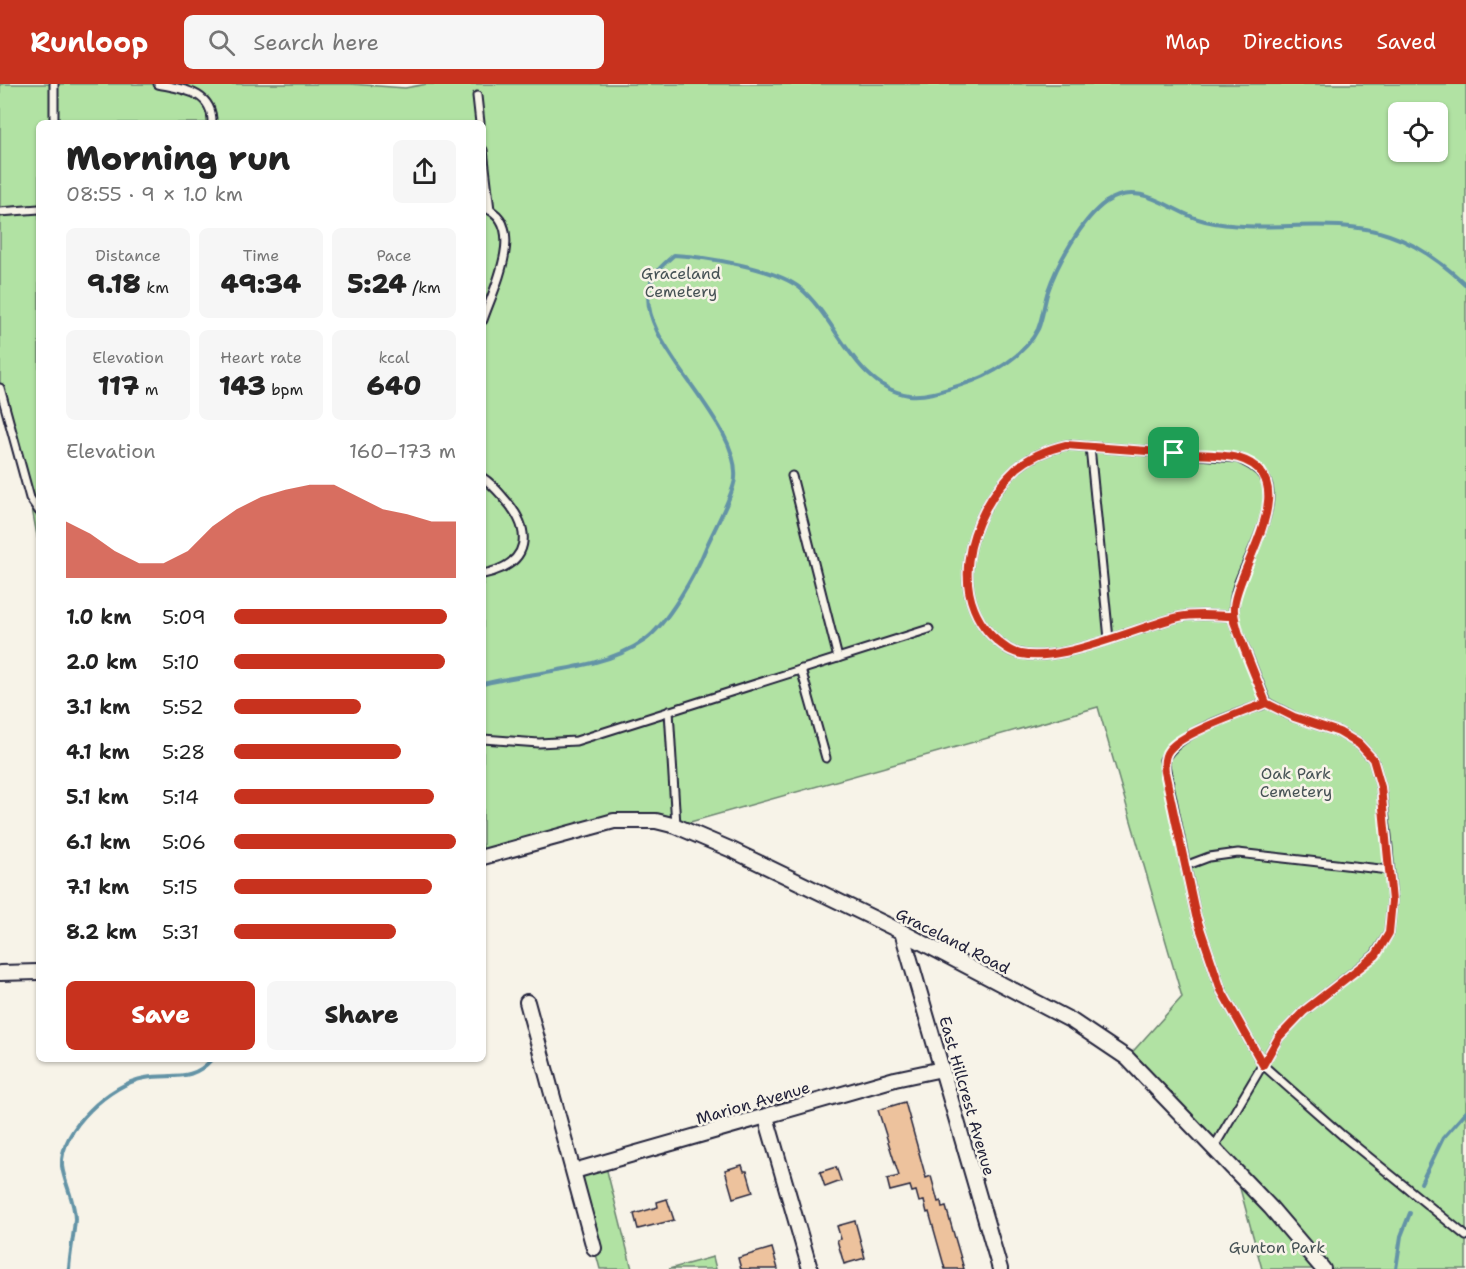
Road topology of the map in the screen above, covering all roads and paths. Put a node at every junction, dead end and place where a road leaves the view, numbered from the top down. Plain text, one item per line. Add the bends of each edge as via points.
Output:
1 (54, 84) edge
2 (158, 84) edge
3 (477, 96) dead end
4 (54, 120) edge
5 (212, 120) edge
6 (480, 120) edge
7 (36, 208) edge
8 (486, 209) edge
9 (0, 212) edge
10 (486, 311) edge
11 (0, 388) edge
12 (1090, 447) junction
13 (792, 476) dead end
14 (486, 481) edge
15 (36, 507) edge
16 (486, 573) edge
17 (1234, 616) junction
18 (928, 629) dead end
19 (1109, 639) junction
20 (838, 658) junction
21 (801, 669) junction
22 (1266, 703) junction
23 (669, 711) junction
24 (486, 739) edge
25 (826, 758) dead end
26 (676, 826) junction
27 (486, 856) edge
28 (1185, 866) junction
29 (1389, 870) junction
30 (902, 932) junction
31 (36, 972) edge
32 (0, 973) edge
33 (527, 1002) dead end
34 (1263, 1065) junction
35 (942, 1069) junction
36 (766, 1117) junction
37 (1214, 1147) junction
38 (574, 1172) junction
39 (1466, 1236) edge
40 (594, 1248) dead end
41 (810, 1269) edge
42 (1000, 1269) edge
43 (1323, 1269) edge

1 - 4 lane
2 - 5 lane via 195,92 210,105
3 - 6 lane
7 - 9 lane
8 - 10 lane via 495,212 507,234 505,257
11 - 15 lane via 30,498
12 - 17 lane via 1238,458 1266,479 1266,520 1237,587
12 - 19 lane
12 - 19 lane via 1057,447 1018,467 992,497 973,537 967,583 972,609 1009,649 1028,656 1054,654
13 - 20 lane
14 - 16 lane via 513,508 523,528 523,548 512,564
17 - 19 lane via 1182,616
17 - 22 lane
18 - 20 lane
20 - 21 lane
21 - 23 lane
21 - 25 lane
22 - 28 lane via 1189,736 1170,749 1164,760
22 - 29 lane via 1339,732 1359,744 1373,759 1381,787
23 - 24 lane via 576,741
23 - 26 lane
26 - 27 street, Graceland Road via 635,819 614,821
26 - 30 street, Graceland Road
28 - 29 lane via 1209,856 1238,853
28 - 34 lane via 1196,916 1221,990
29 - 34 lane via 1389,933 1376,955 1304,1011 1279,1037
30 - 35 street, East Hillcrest Avenue
30 - 37 street, Graceland Road via 1100,1038 1136,1066
31 - 32 street
33 - 38 street
34 - 37 lane
34 - 39 lane
35 - 36 street, Marion Avenue
35 - 42 street, East Hillcrest Avenue
36 - 38 street, Marion Avenue
36 - 41 street
37 - 43 street, Graceland Road
38 - 40 street

